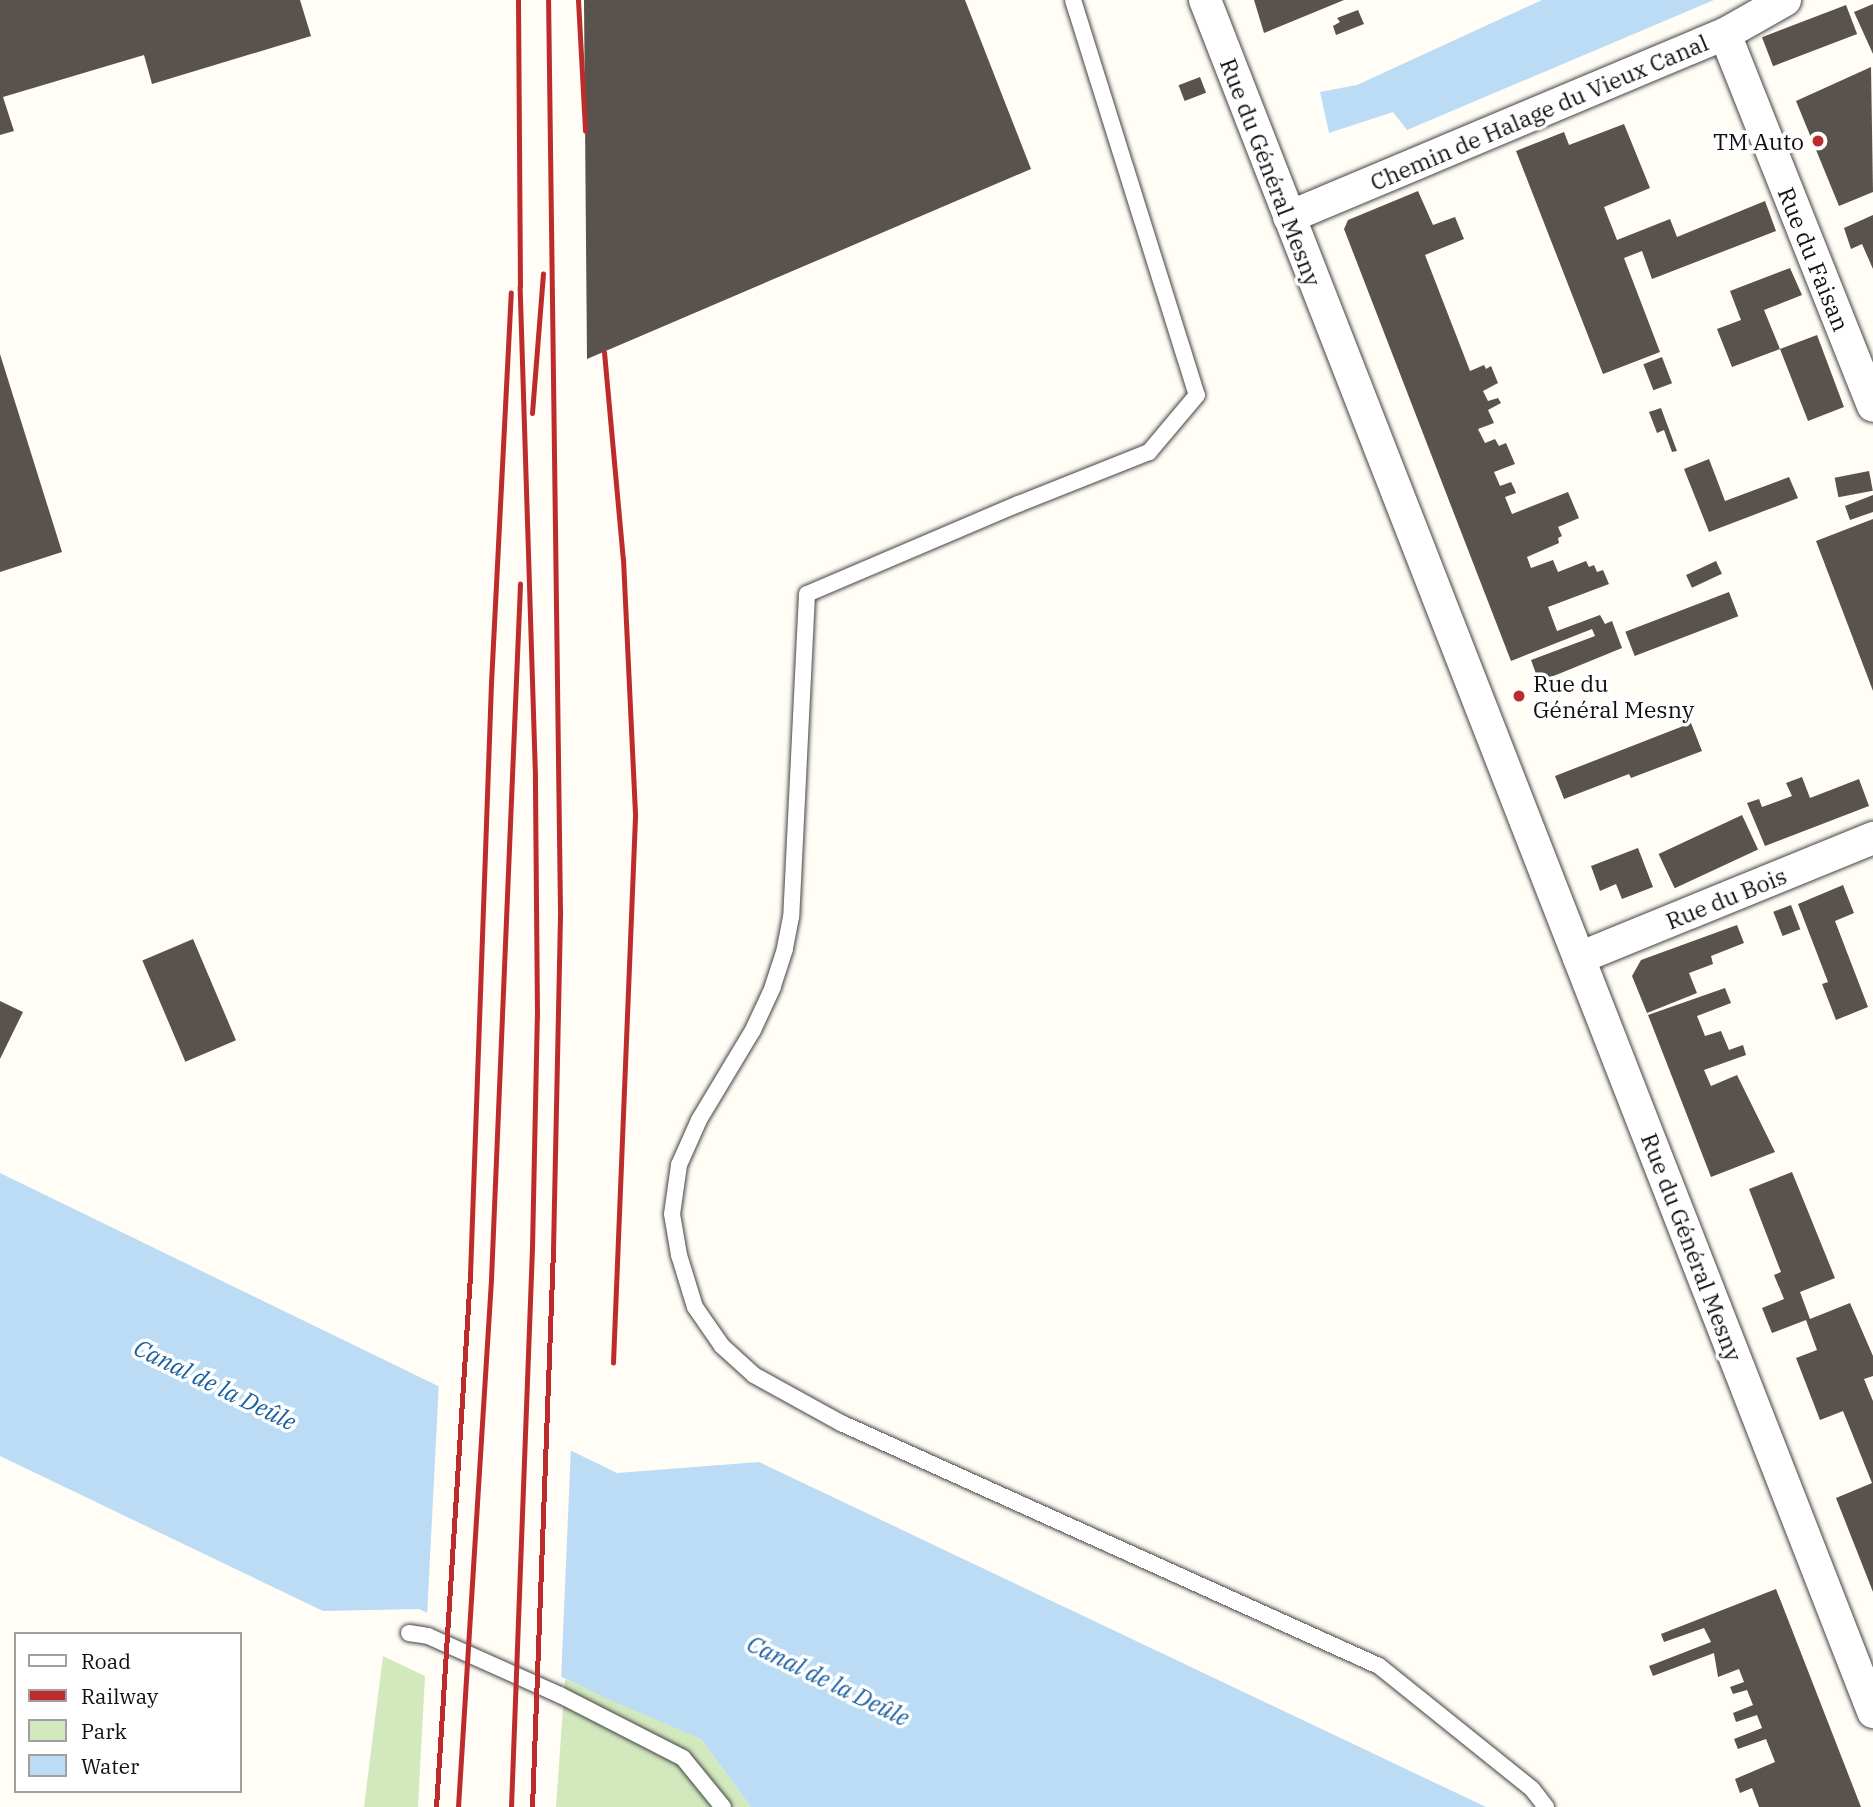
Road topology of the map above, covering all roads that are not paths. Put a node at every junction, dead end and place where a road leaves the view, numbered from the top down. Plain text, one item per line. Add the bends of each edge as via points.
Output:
1 (1073, 0) edge
2 (1205, 0) edge
3 (1784, 0) edge
4 (1725, 34) junction
5 (1289, 217) junction
6 (1873, 406) edge
7 (1873, 838) edge
8 (1579, 958) junction
9 (409, 1633) dead end
10 (1872, 1706) edge
11 (723, 1807) edge
12 (1546, 1807) edge

1 - 12 lane via 1197,395 1149,452 807,594 791,917 785,949 753,1030 699,1120 679,1165 672,1214 679,1255 695,1307 722,1346 754,1375 841,1423 1379,1666 1532,1789
2 - 5 street, Rue du Général Mesny
3 - 4 street, Chemin de Halage du Vieux Canal
4 - 5 street, Chemin de Halage du Vieux Canal
4 - 6 street, Rue du Faisan
5 - 8 street, Rue du Général Mesny
7 - 8 street, Rue du Bois
8 - 10 street, Rue du Général Mesny
9 - 11 lane via 428,1636 560,1695 683,1758

